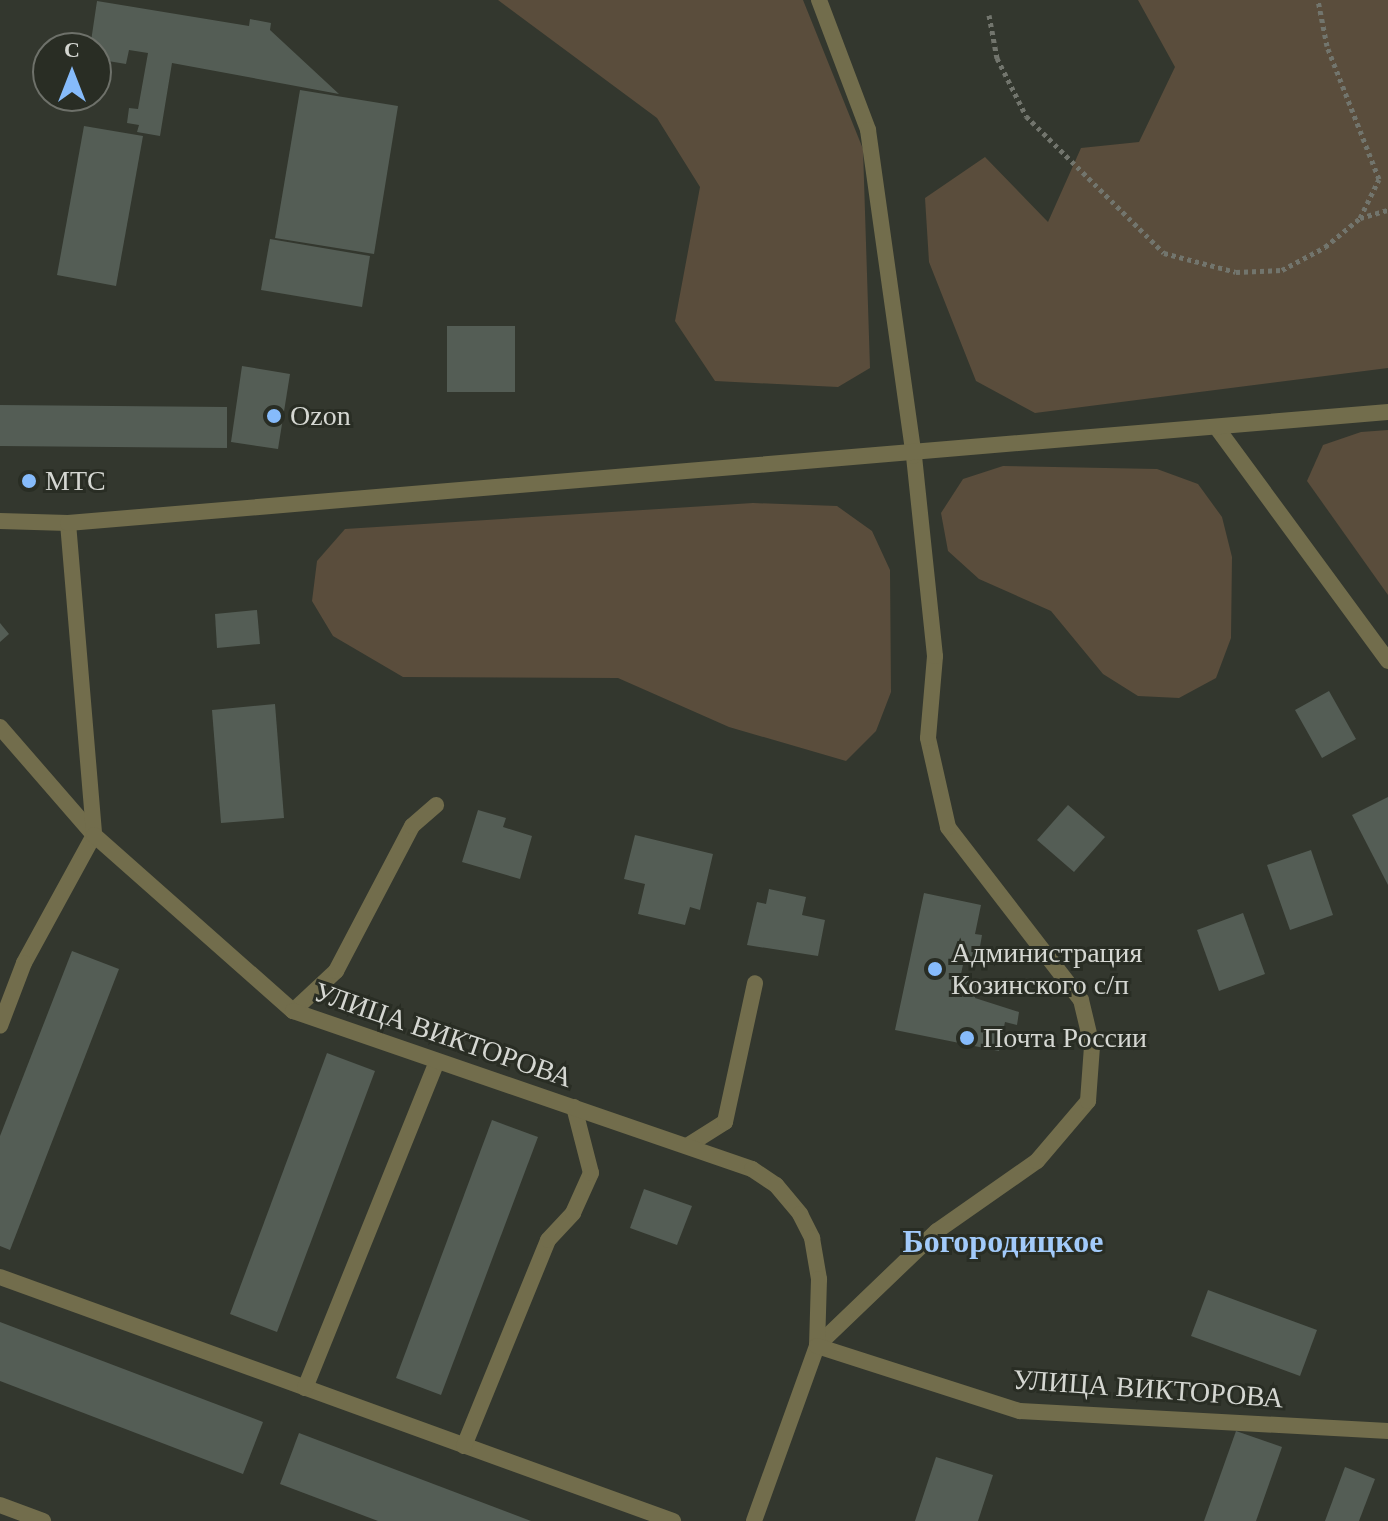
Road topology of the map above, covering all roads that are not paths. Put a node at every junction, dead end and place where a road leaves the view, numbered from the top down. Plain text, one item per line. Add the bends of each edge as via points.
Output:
1 (819, 0) edge
2 (1388, 412) edge
3 (1217, 428) junction
4 (914, 456) junction
5 (0, 521) edge
6 (68, 523) junction
7 (1388, 661) edge
8 (0, 727) edge
9 (436, 805) dead end
10 (94, 835) junction
11 (755, 983) dead end
12 (293, 1011) junction
13 (0, 1026) edge
14 (436, 1064) junction
15 (574, 1107) junction
16 (687, 1146) junction
17 (0, 1277) edge
18 (817, 1346) junction
19 (305, 1388) junction
20 (1388, 1431) edge
21 (464, 1446) junction
22 (0, 1505) edge
23 (644, 1517) edge
24 (43, 1521) edge
25 (673, 1521) edge
26 (754, 1521) edge

1 - 4 street via 868,130
2 - 3 street
3 - 4 street
3 - 7 street
4 - 6 street
4 - 18 street via 935,656 928,738 948,827 1081,1000 1092,1046 1088,1101 1037,1161 937,1231
5 - 6 street
6 - 10 street
8 - 10 street, УЛИЦА ВИКТОРОВА
9 - 12 street via 412,826 336,971
10 - 12 street, УЛИЦА ВИКТОРОВА
10 - 13 street via 24,963
11 - 16 street via 725,1122
12 - 14 street, УЛИЦА ВИКТОРОВА
14 - 15 street, УЛИЦА ВИКТОРОВА
14 - 19 street
15 - 16 street, УЛИЦА ВИКТОРОВА
15 - 21 street via 591,1173 573,1213 548,1240
16 - 18 street, УЛИЦА ВИКТОРОВА via 752,1169 776,1185 800,1214 812,1238 819,1279
17 - 19 street
18 - 20 street, УЛИЦА ВИКТОРОВА via 1020,1411
18 - 26 street, УЛИЦА ВИКТОРОВА
19 - 21 street
21 - 23 street
22 - 24 street
23 - 25 street

